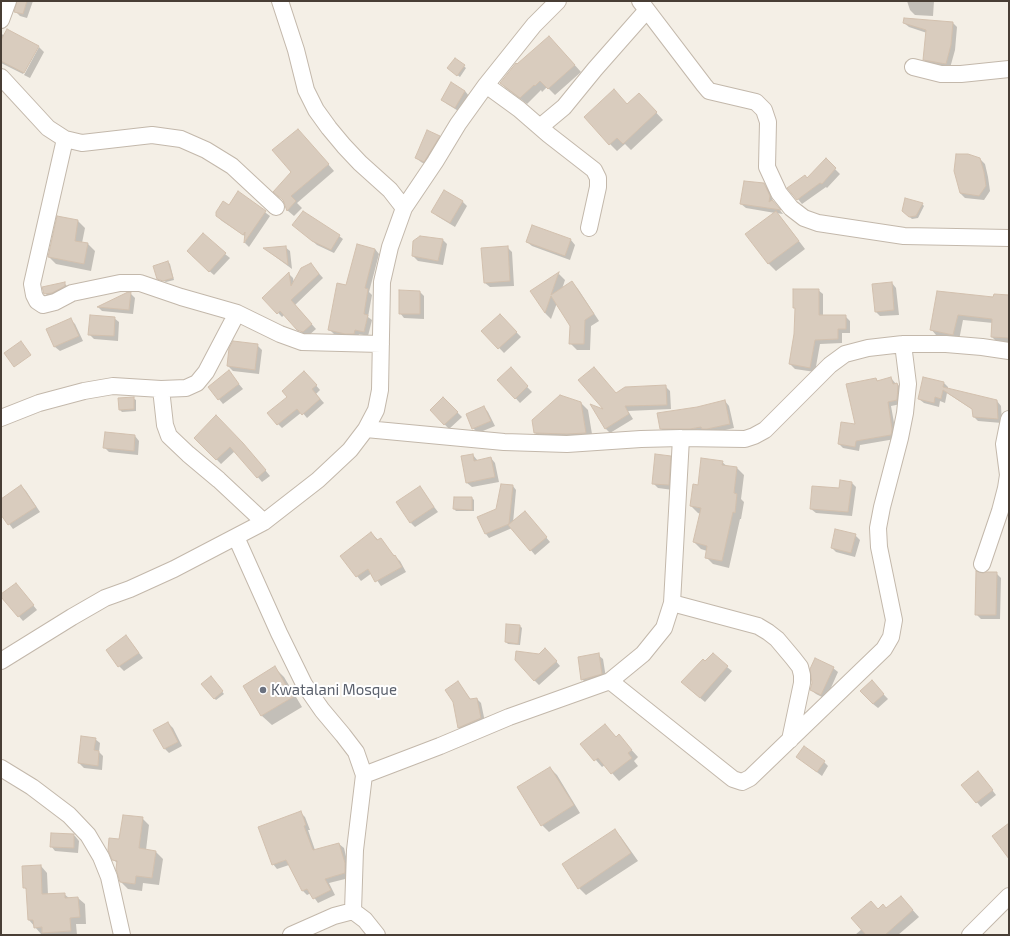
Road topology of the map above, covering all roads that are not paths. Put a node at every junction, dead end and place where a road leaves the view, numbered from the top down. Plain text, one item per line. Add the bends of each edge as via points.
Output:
1 (8, 1) edge
2 (280, 1) edge
3 (558, 1) edge
4 (643, 5) edge
5 (1, 20) edge
6 (913, 67) dead end
7 (1009, 69) edge
8 (1, 77) edge
9 (486, 85) junction
10 (540, 127) junction
11 (65, 139) junction
12 (276, 207) dead end
13 (404, 208) junction
14 (589, 228) dead end
15 (1009, 238) edge
16 (237, 313) junction
17 (381, 344) junction
18 (903, 344) junction
19 (1009, 351) edge
20 (161, 389) junction
21 (1, 418) edge
22 (1009, 419) edge
23 (366, 430) junction
24 (681, 438) junction
25 (264, 522) junction
26 (236, 537) junction
27 (982, 564) dead end
28 (672, 603) junction
29 (1, 661) edge
30 (610, 681) junction
31 (790, 740) junction
32 (1, 768) edge
33 (364, 775) junction
34 (1009, 896) edge
35 (353, 911) junction
36 (122, 935) edge
37 (291, 935) edge
38 (377, 935) edge
39 (970, 935) edge

1 - 5 street
2 - 13 street via 306,90 316,110 344,146 390,190
3 - 9 street
4 - 10 street via 564,107
4 - 15 street via 710,91 756,102 764,110 768,122 767,167 779,193 791,208 804,218 818,223 904,236
6 - 7 street via 941,74
8 - 11 street via 48,128
9 - 10 street
9 - 13 street
10 - 14 street via 594,170 598,178
11 - 12 street via 82,142 152,135 181,139 232,166
11 - 16 street via 32,284 37,301 43,305 72,293 120,283 140,283
13 - 17 street via 390,247 382,282
16 - 17 street via 302,342
16 - 20 street via 206,372 197,383 186,388
17 - 23 street via 380,390 376,410
18 - 19 street via 946,344
18 - 24 street via 844,354 765,430 754,436 745,439
18 - 31 street via 908,384 905,413 878,528 879,547 894,620 892,637 884,649
20 - 21 street via 113,386 84,391 39,403
20 - 25 street via 164,425 169,436
22 - 27 street via 1004,444 1008,475 1006,488
23 - 24 street via 551,444
23 - 25 street via 350,450 318,480
24 - 28 street
25 - 26 street
26 - 29 street via 174,569 105,598
26 - 33 street via 304,684 356,752
28 - 30 street via 664,628 654,642
28 - 31 street via 758,626 768,632 793,658 800,667 802,683
30 - 31 street via 733,779 742,782 750,778
30 - 33 street via 509,717
32 - 36 street via 69,815 88,835 101,856 109,877
33 - 35 street via 355,850
34 - 39 street
35 - 37 street via 334,916
35 - 38 street via 365,920

